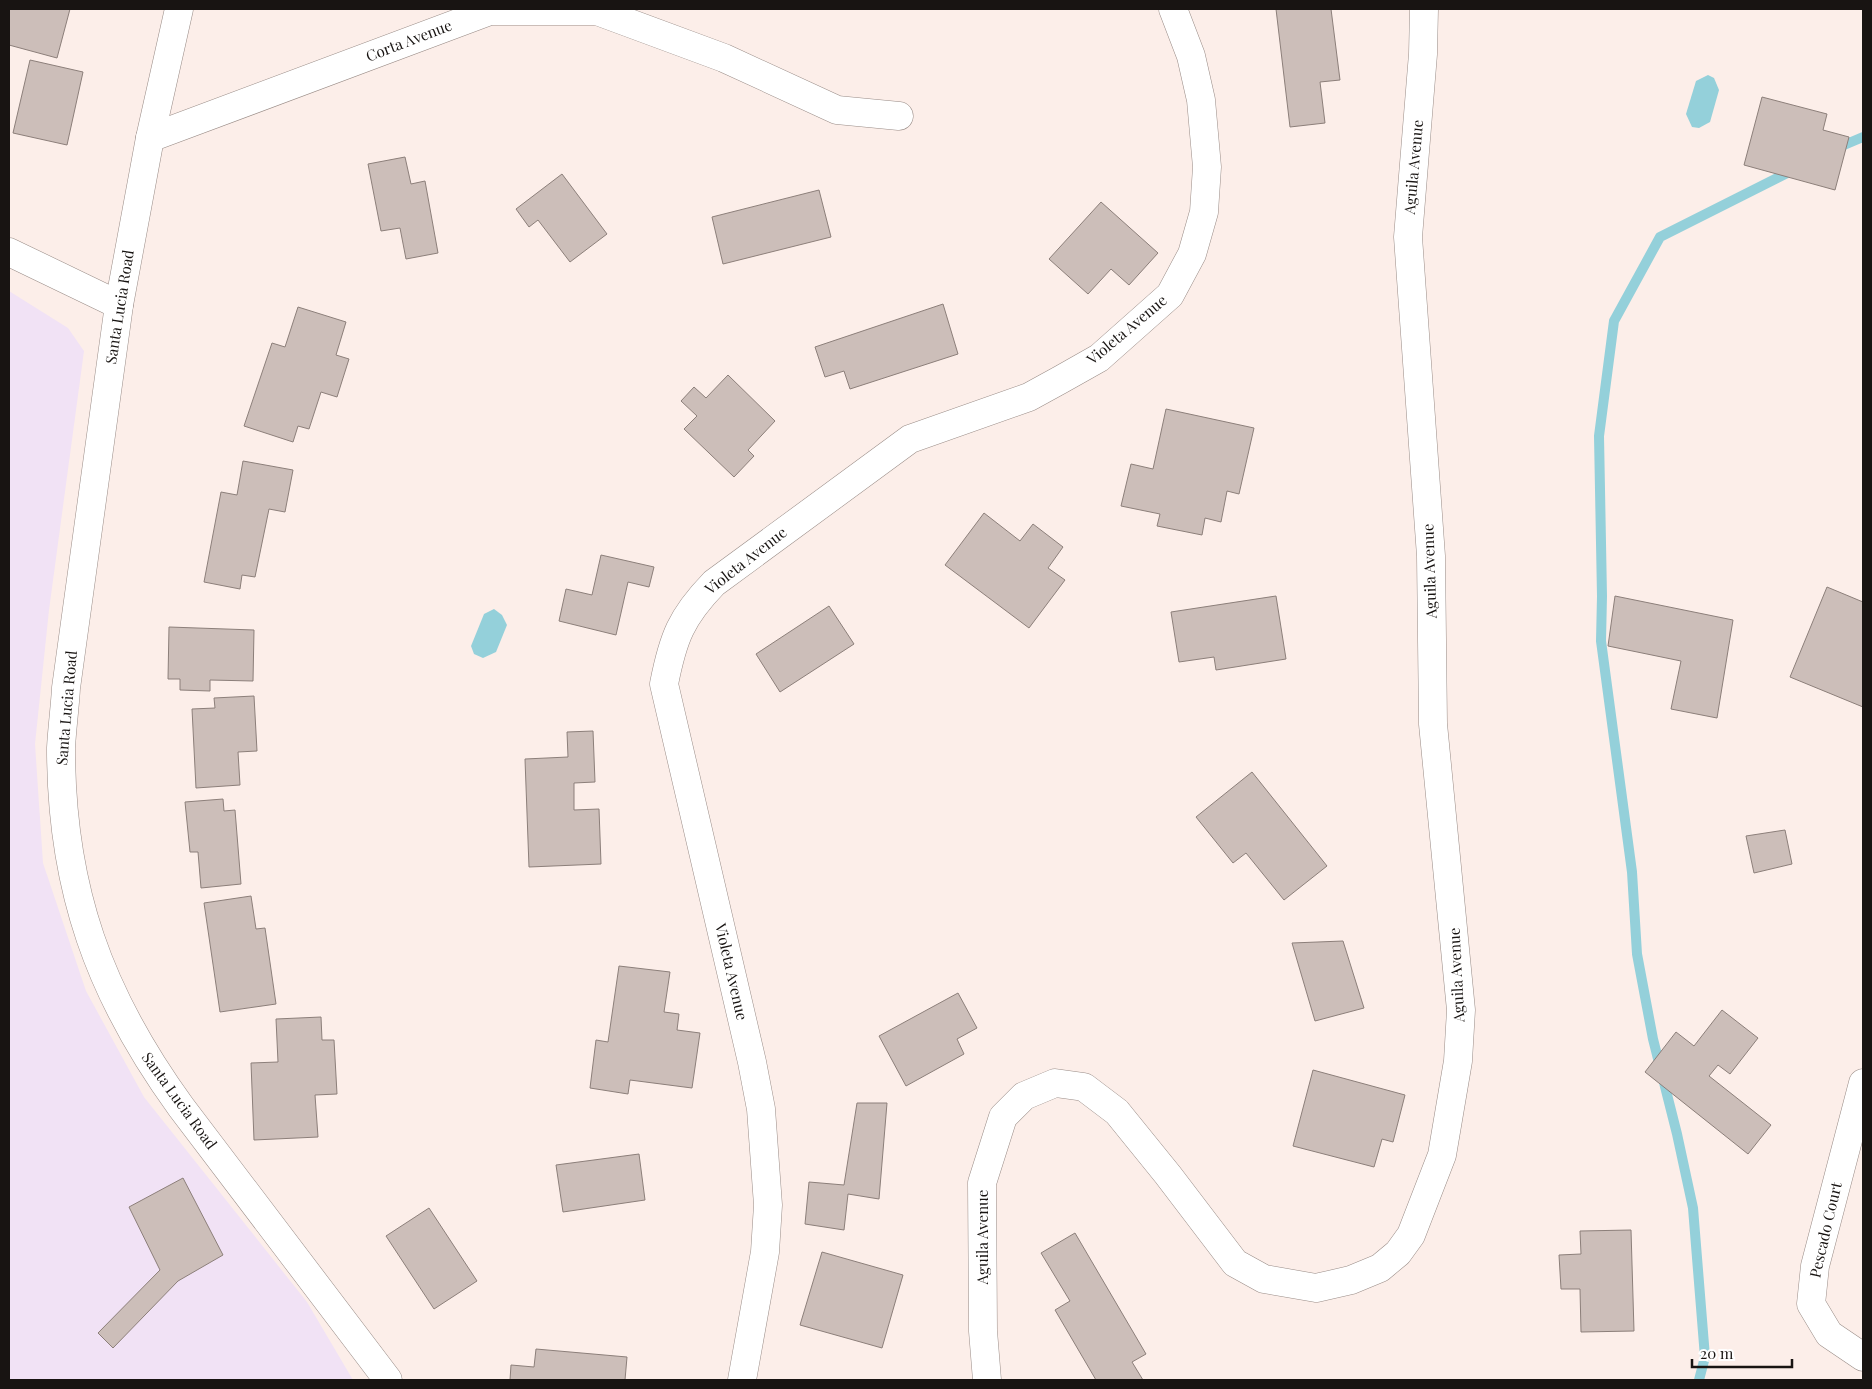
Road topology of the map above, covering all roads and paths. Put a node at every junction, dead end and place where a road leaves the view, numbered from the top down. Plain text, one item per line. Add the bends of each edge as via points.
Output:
1 (179, 9) edge
2 (1173, 9) edge
3 (1424, 9) edge
4 (899, 116) dead end
5 (150, 138) junction
6 (9, 252) edge
7 (119, 305) junction
8 (1863, 1083) edge
9 (1863, 1357) edge
10 (388, 1380) edge
11 (742, 1380) edge
12 (987, 1380) edge

1 - 5 street, Santa Lucia Road
2 - 11 street, Violeta Avenue via 1191,56 1201,100 1207,167 1204,212 1192,254 1170,295 1099,358 1060,380 1029,397 910,439 714,583 691,608 672,646 664,684 752,1062 766,1157 768,1205 765,1252
3 - 12 street, Aguila Avenue via 1424,54 1408,237 1431,556 1433,724 1461,1010 1458,1061 1442,1155 1411,1235 1398,1253 1380,1268 1352,1280 1316,1288 1264,1279 1235,1263 1117,1112 1084,1087 1055,1083 1024,1096 1003,1117 982,1183 983,1331
4 - 5 street, Corta Avenue via 837,110 724,58 597,11 490,11
5 - 7 street, Santa Lucia Road
6 - 7 street
7 - 10 street, Santa Lucia Road via 66,688 62,794 76,890 106,982 153,1068
8 - 9 street, Pescado Court via 1815,1266 1811,1304 1829,1334

